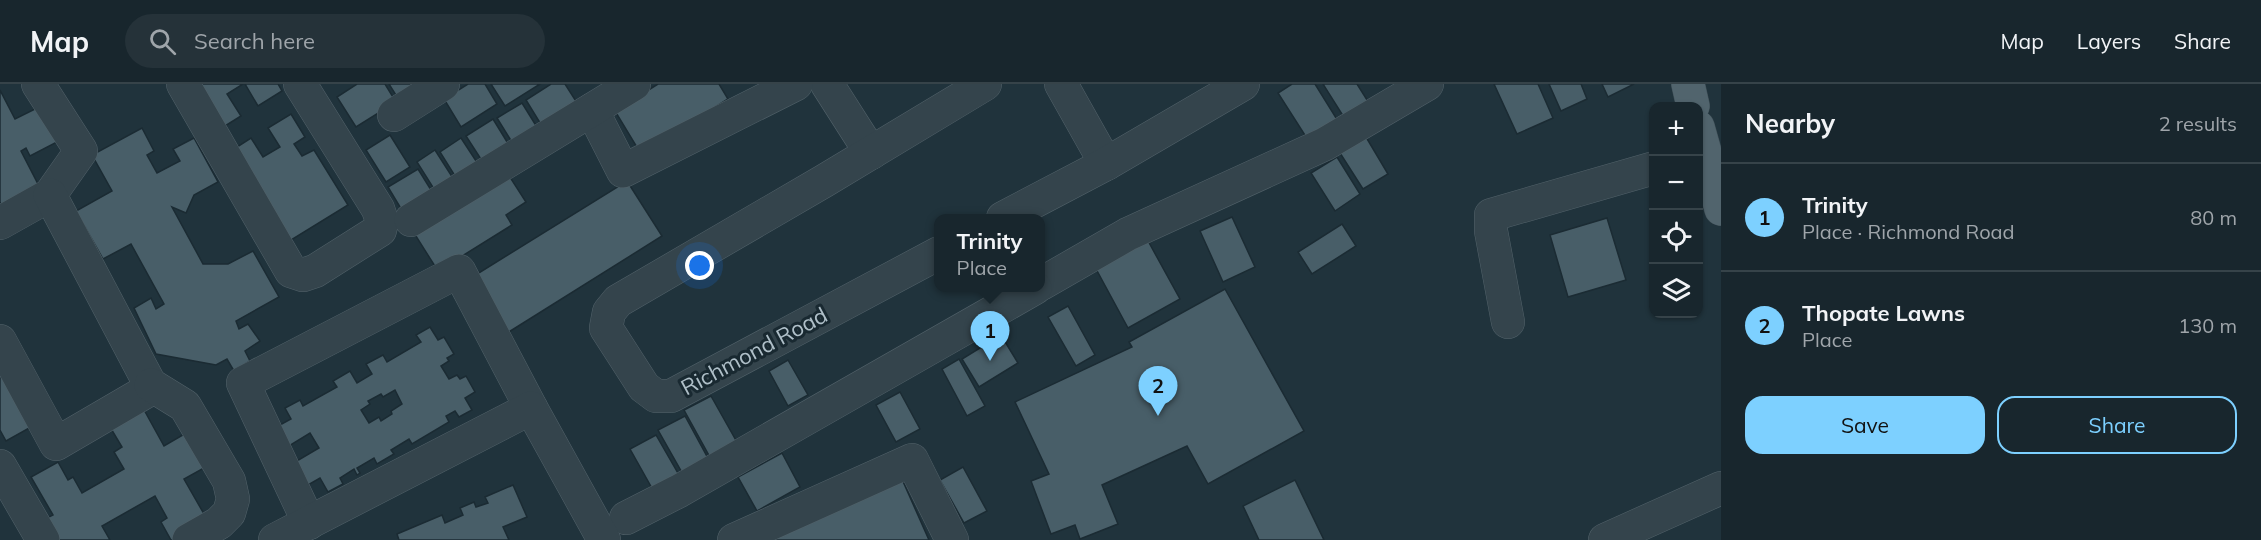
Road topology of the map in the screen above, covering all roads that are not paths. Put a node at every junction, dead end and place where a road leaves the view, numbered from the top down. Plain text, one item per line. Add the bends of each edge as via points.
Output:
1 (38, 84) edge
2 (183, 84) edge
3 (300, 84) edge
4 (443, 84) edge
5 (634, 84) edge
6 (796, 84) edge
7 (826, 84) edge
8 (985, 84) edge
9 (1061, 84) edge
10 (1243, 84) edge
11 (1427, 84) edge
12 (1688, 84) edge
13 (1693, 102) edge
14 (592, 110) junction
15 (394, 115) dead end
16 (1706, 145) edge
17 (871, 153) junction
18 (1106, 164) junction
19 (1649, 169) edge
20 (50, 195) junction
21 (1721, 209) edge
22 (1012, 214) edge
23 (411, 220) dead end
24 (0, 223) edge
25 (934, 256) edge
26 (1045, 282) edge
27 (1028, 292) edge
28 (1508, 322) dead end
29 (0, 341) edge
30 (151, 385) junction
31 (531, 408) junction
32 (0, 466) edge
33 (1721, 488) edge
34 (615, 529) edge
35 (289, 535) edge
36 (43, 540) edge
37 (189, 540) edge
38 (734, 540) edge
39 (952, 540) edge
40 (1605, 540) edge

1 - 20 street via 81,151
2 - 3 street via 291,271 303,275 380,231 382,221
4 - 15 street
5 - 14 street
6 - 14 street via 623,171
7 - 17 street
8 - 17 street
9 - 18 street
10 - 18 street
11 - 26 street via 1325,144 1128,234
12 - 13 main road
14 - 23 street
16 - 21 main road
17 - 25 street, Richmond Road via 618,301 609,312 606,328 644,387 656,396 671,396
18 - 22 street
19 - 28 street via 1491,215
20 - 24 street
20 - 30 street
27 - 34 street
29 - 30 street via 56,444 152,388
30 - 37 street via 185,406 229,481 233,499 229,513
31 - 34 street
31 - 35 street
31 - 35 street via 459,271 300,352 243,382
32 - 36 street
33 - 40 street
38 - 39 street via 912,460

